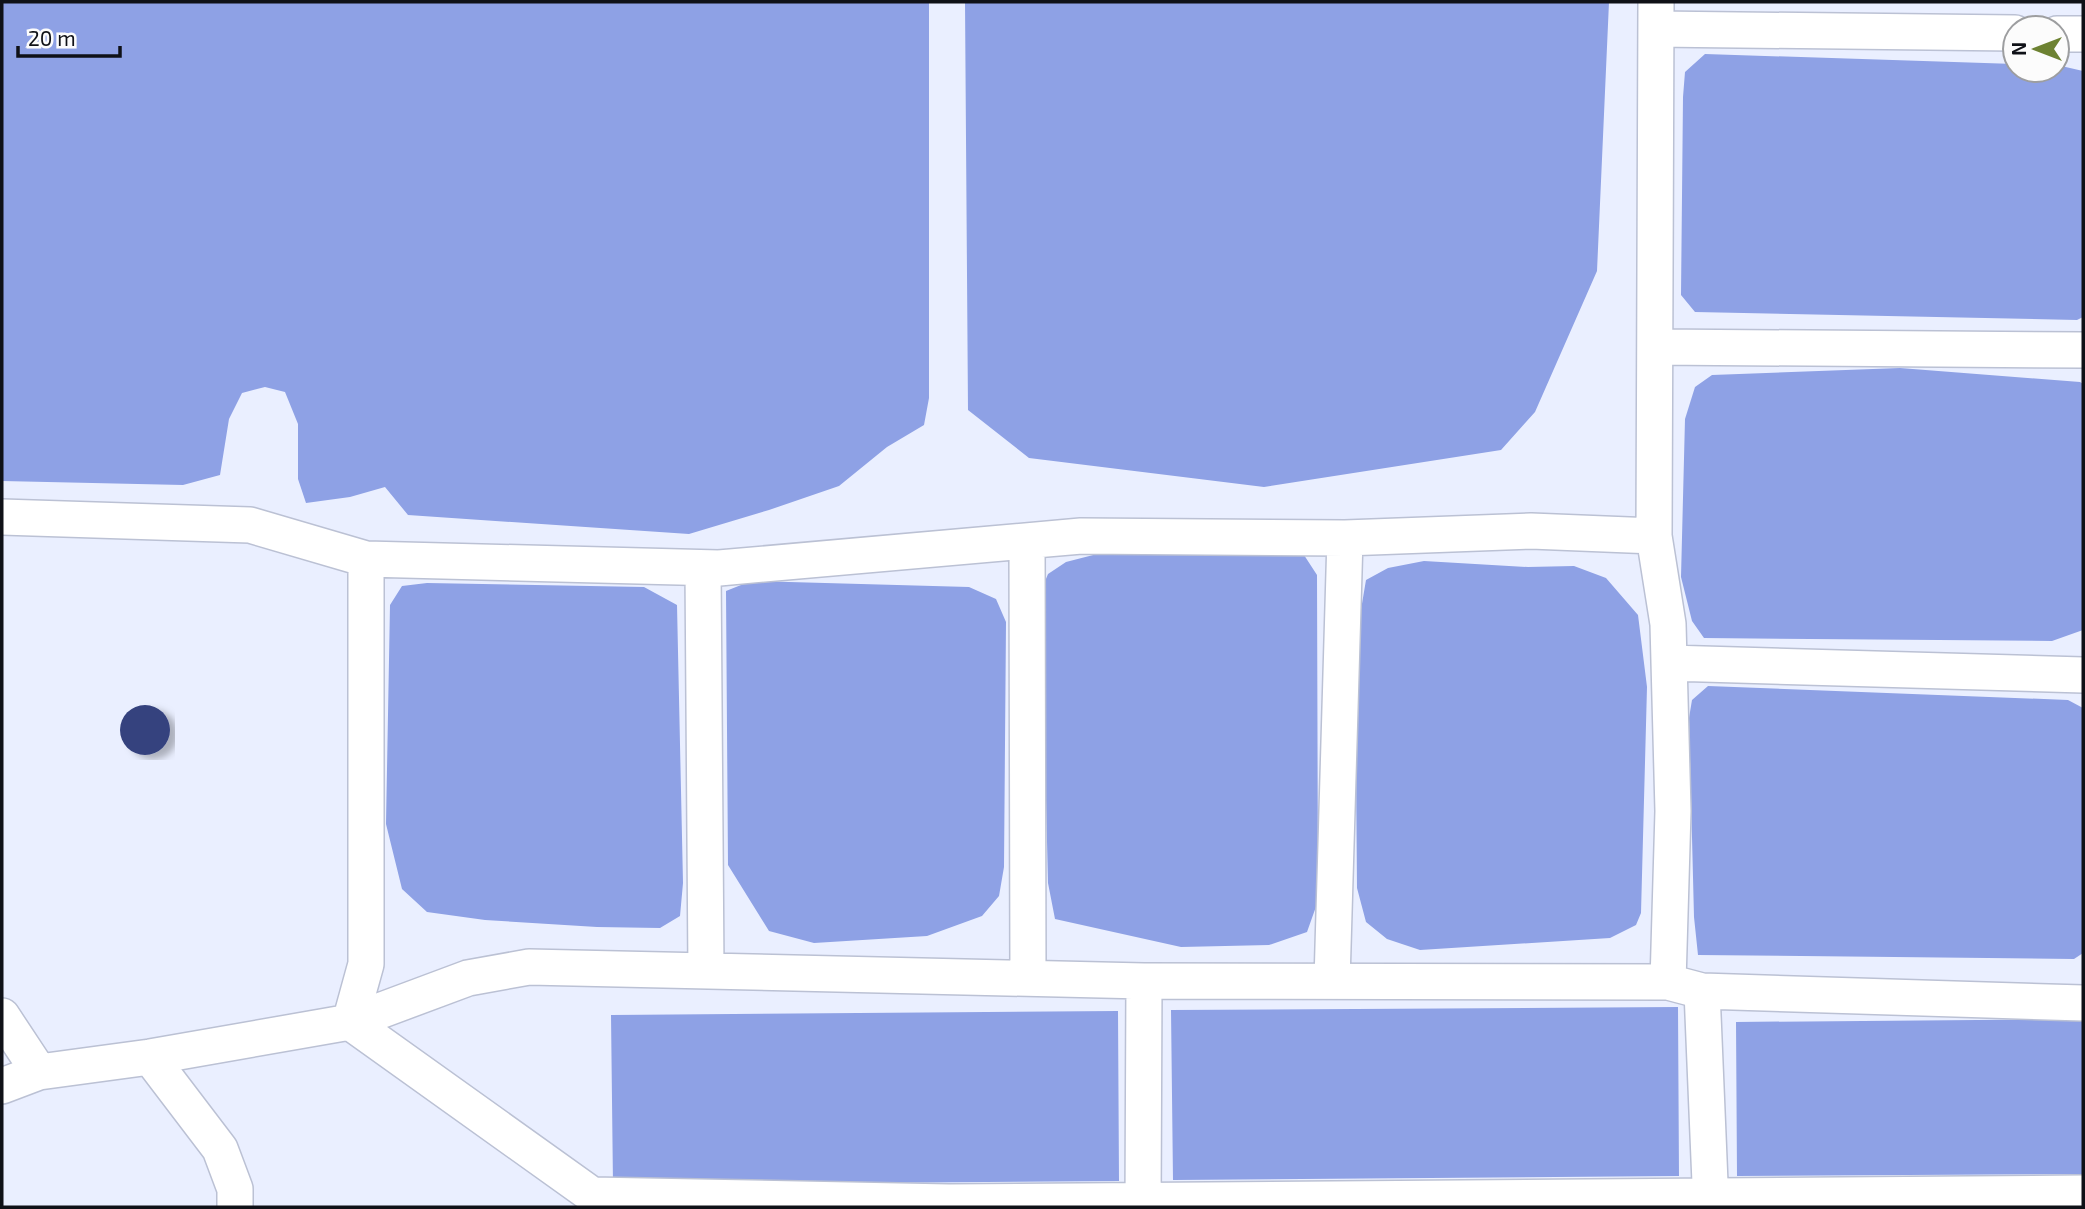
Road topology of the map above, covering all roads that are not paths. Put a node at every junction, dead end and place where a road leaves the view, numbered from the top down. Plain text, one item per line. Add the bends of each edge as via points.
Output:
1 (1656, 15) edge
2 (2001, 32) edge
3 (1655, 347) junction
4 (2083, 350) edge
5 (2, 517) edge
6 (1654, 536) junction
7 (1345, 538) junction
8 (1027, 541) junction
9 (366, 559) junction
10 (703, 568) junction
11 (1669, 663) junction
12 (2083, 675) edge
13 (706, 971) junction
14 (1028, 978) junction
15 (1144, 981) junction
16 (1332, 981) junction
17 (1668, 982) junction
18 (1702, 991) junction
19 (2083, 1003) edge
20 (2, 1016) edge
21 (350, 1022) junction
22 (150, 1057) junction
23 (39, 1072) junction
24 (2, 1086) edge
25 (2079, 1198) edge
26 (1894, 1201) edge
27 (1512, 1202) edge
28 (1711, 1202) edge
29 (1319, 1203) edge
30 (1143, 1204) edge
31 (949, 1205) edge
32 (234, 1207) edge

1 - 2 lane
1 - 3 lane
3 - 4 lane
3 - 6 lane
5 - 9 lane via 250,525
6 - 7 lane via 1531,531
6 - 11 lane via 1668,624
7 - 8 lane via 1081,536
7 - 16 lane
8 - 10 lane
8 - 14 lane
9 - 10 lane
9 - 21 lane via 366,964
10 - 13 lane
11 - 12 lane
11 - 17 lane via 1673,811
13 - 14 lane
13 - 21 lane via 529,967 468,978
14 - 15 lane
15 - 16 lane
15 - 30 lane
16 - 17 lane
17 - 18 lane
18 - 19 lane
18 - 28 lane
20 - 23 lane
21 - 22 lane
21 - 31 lane via 592,1195
22 - 23 lane
22 - 32 lane via 220,1149 235,1189
23 - 24 lane
25 - 26 lane
26 - 28 lane
27 - 28 lane
27 - 29 lane
29 - 30 lane
30 - 31 lane

